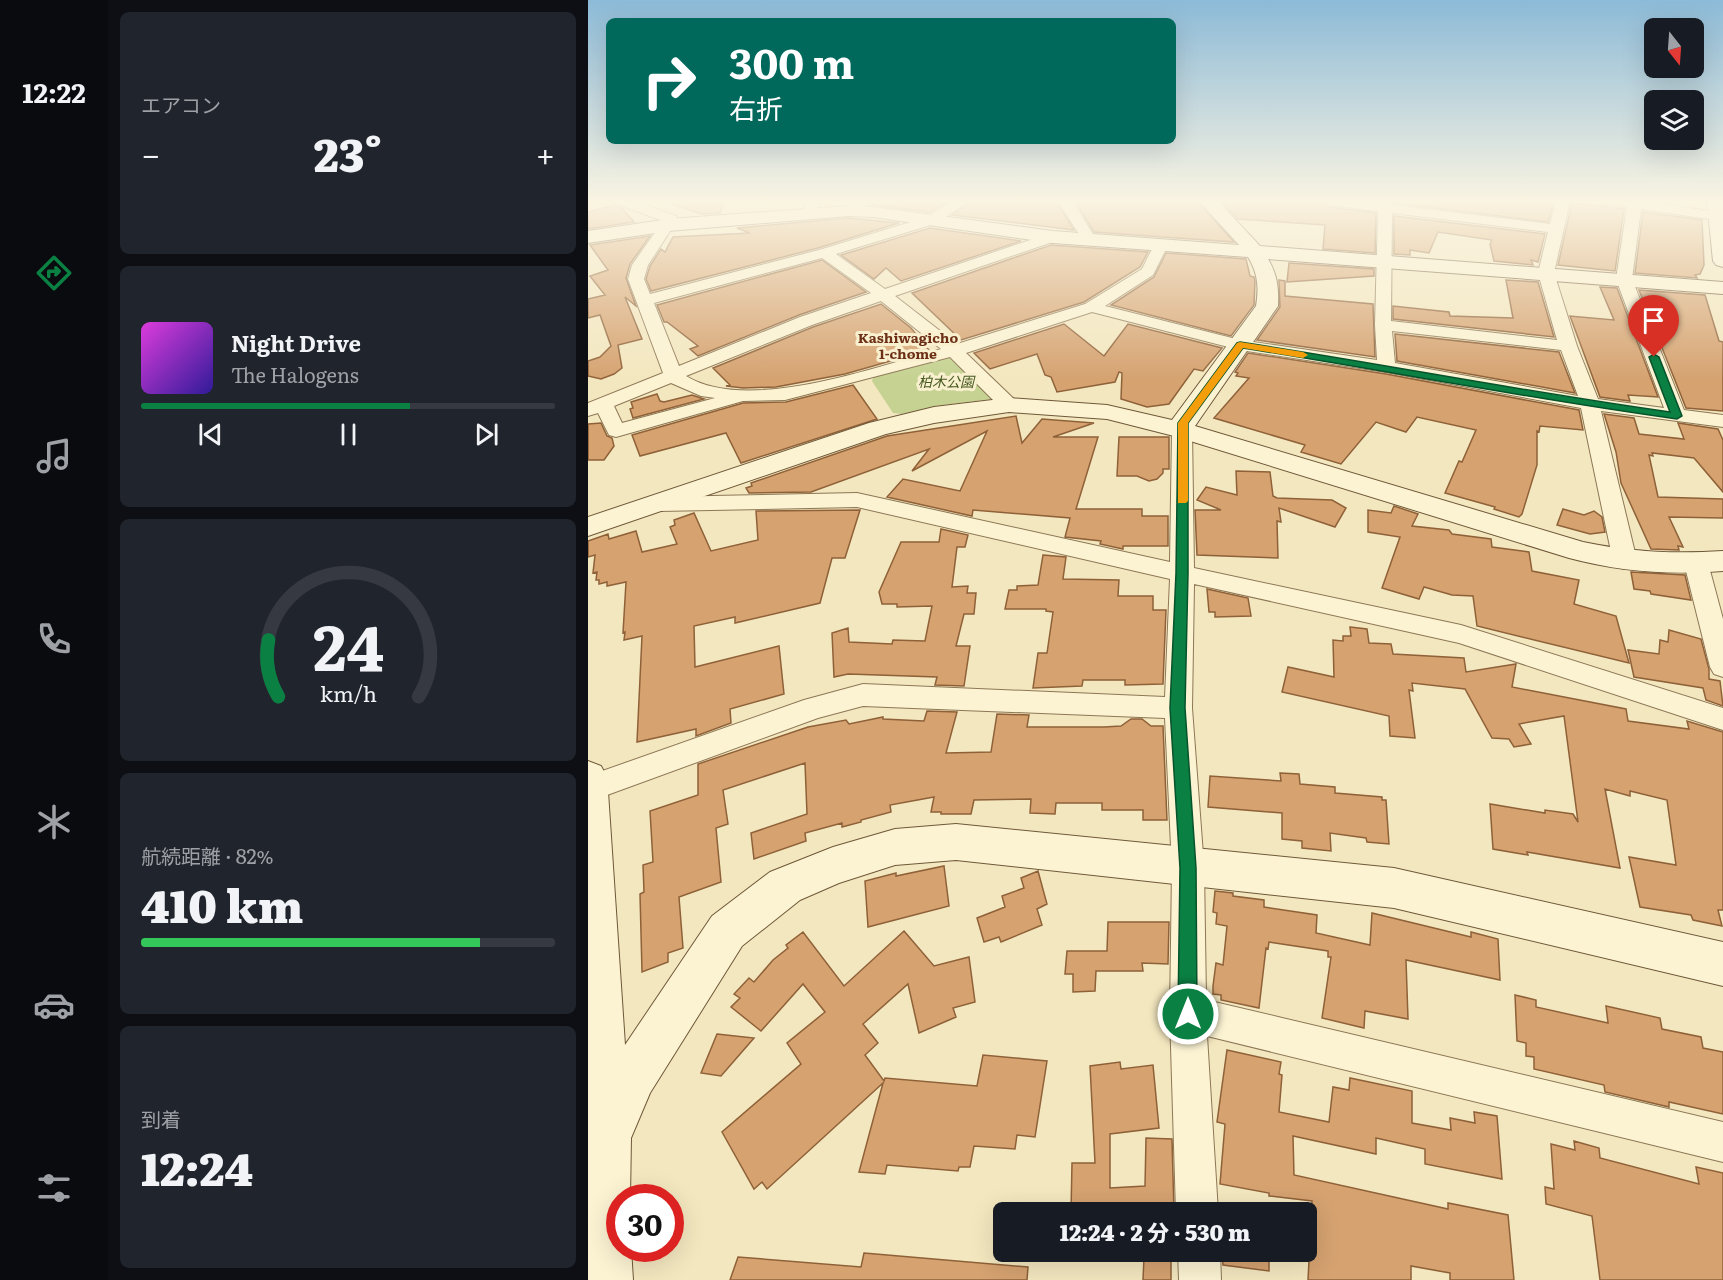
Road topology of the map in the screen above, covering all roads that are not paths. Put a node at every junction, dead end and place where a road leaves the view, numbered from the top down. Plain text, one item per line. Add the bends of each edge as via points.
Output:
1 (643, 261) edge
2 (795, 261) edge
3 (835, 261) edge
4 (984, 261) edge
5 (1153, 261) edge
6 (1260, 261) edge
7 (1379, 261) edge
8 (1383, 261) junction
9 (1549, 261) edge
10 (1626, 261) edge
11 (1546, 273) junction
12 (1624, 279) junction
13 (1723, 288) edge
14 (884, 295) junction
15 (644, 301) junction
16 (1092, 307) junction
17 (1383, 325) junction
18 (1240, 345) junction
19 (1568, 346) junction
20 (954, 351) junction
21 (1386, 368) junction
22 (673, 375) junction
23 (747, 396) junction
24 (1590, 404) junction
25 (1009, 405) junction
26 (596, 407) edge
27 (1677, 416) junction
28 (1723, 421) edge
29 (1182, 430) junction
30 (658, 504) junction
31 (588, 527) edge
32 (1625, 561) junction
33 (1723, 561) edge
34 (1696, 563) junction
35 (1182, 573) junction
36 (1723, 667) edge
37 (1178, 708) junction
38 (1723, 719) edge
39 (588, 777) edge
40 (588, 789) edge
41 (1188, 868) junction
42 (1723, 964) edge
43 (1188, 1014) junction
44 (606, 1138) junction
45 (1723, 1142) edge
46 (1197, 1202) edge
47 (596, 1216) edge
48 (1199, 1262) edge
49 (605, 1280) edge
50 (1200, 1280) edge

1 - 15 street via 636,279
2 - 15 street
3 - 14 street
4 - 14 street
5 - 16 street via 1148,272
6 - 18 street via 1271,291 1267,306
7 - 8 street
8 - 11 street
8 - 17 street
9 - 11 street
10 - 12 street
11 - 12 street
11 - 19 street
12 - 13 street
12 - 27 street
14 - 20 street
14 - 22 street via 806,321
15 - 22 street
16 - 18 street
16 - 20 street
17 - 19 street
17 - 21 street
18 - 21 street
18 - 29 street via 1183,423
19 - 24 street
20 - 23 street via 785,394
20 - 25 street
21 - 24 street
22 - 23 street via 708,392
22 - 26 street
23 - 26 street via 616,431
24 - 27 street
24 - 32 street
25 - 29 street via 1107,412
25 - 30 street via 934,415 878,428
27 - 28 street
29 - 32 street via 1580,551
29 - 35 street
30 - 31 street
30 - 35 street via 857,500
32 - 34 street
33 - 34 street
34 - 36 street
35 - 37 street
35 - 38 street via 1461,634
37 - 40 street via 863,695 814,708
37 - 41 street
39 - 40 street
40 - 44 street
41 - 42 street via 1394,888
41 - 43 street
41 - 44 street via 956,842 895,847 785,886 727,931 633,1076
43 - 45 street
43 - 46 street
44 - 47 street
47 - 49 street
48 - 50 street

